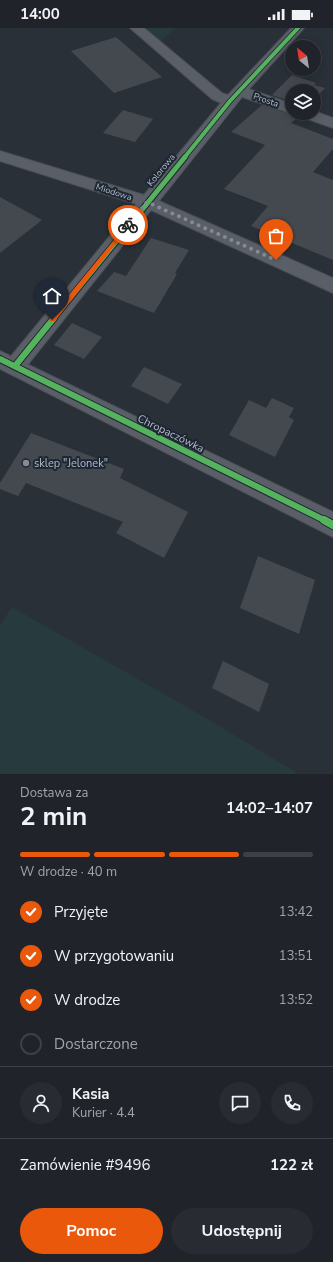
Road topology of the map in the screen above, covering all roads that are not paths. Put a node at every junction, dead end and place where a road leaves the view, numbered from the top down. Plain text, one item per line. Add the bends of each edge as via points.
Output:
1 (136, 28) edge
2 (298, 28) edge
3 (234, 96) junction
4 (285, 107) edge
5 (321, 119) edge
6 (333, 123) edge
7 (0, 156) edge
8 (147, 202) junction
9 (333, 286) edge
10 (7, 363) edge
11 (333, 525) edge

1 - 3 street via 217,96
2 - 3 street, Kolorowa
3 - 4 street, Prosta
3 - 8 street, Kolorowa
5 - 6 street
7 - 8 street, Miodowa
8 - 9 street, Miodowa
8 - 10 street, Kolorowa
10 - 11 street, Chropaczówka

